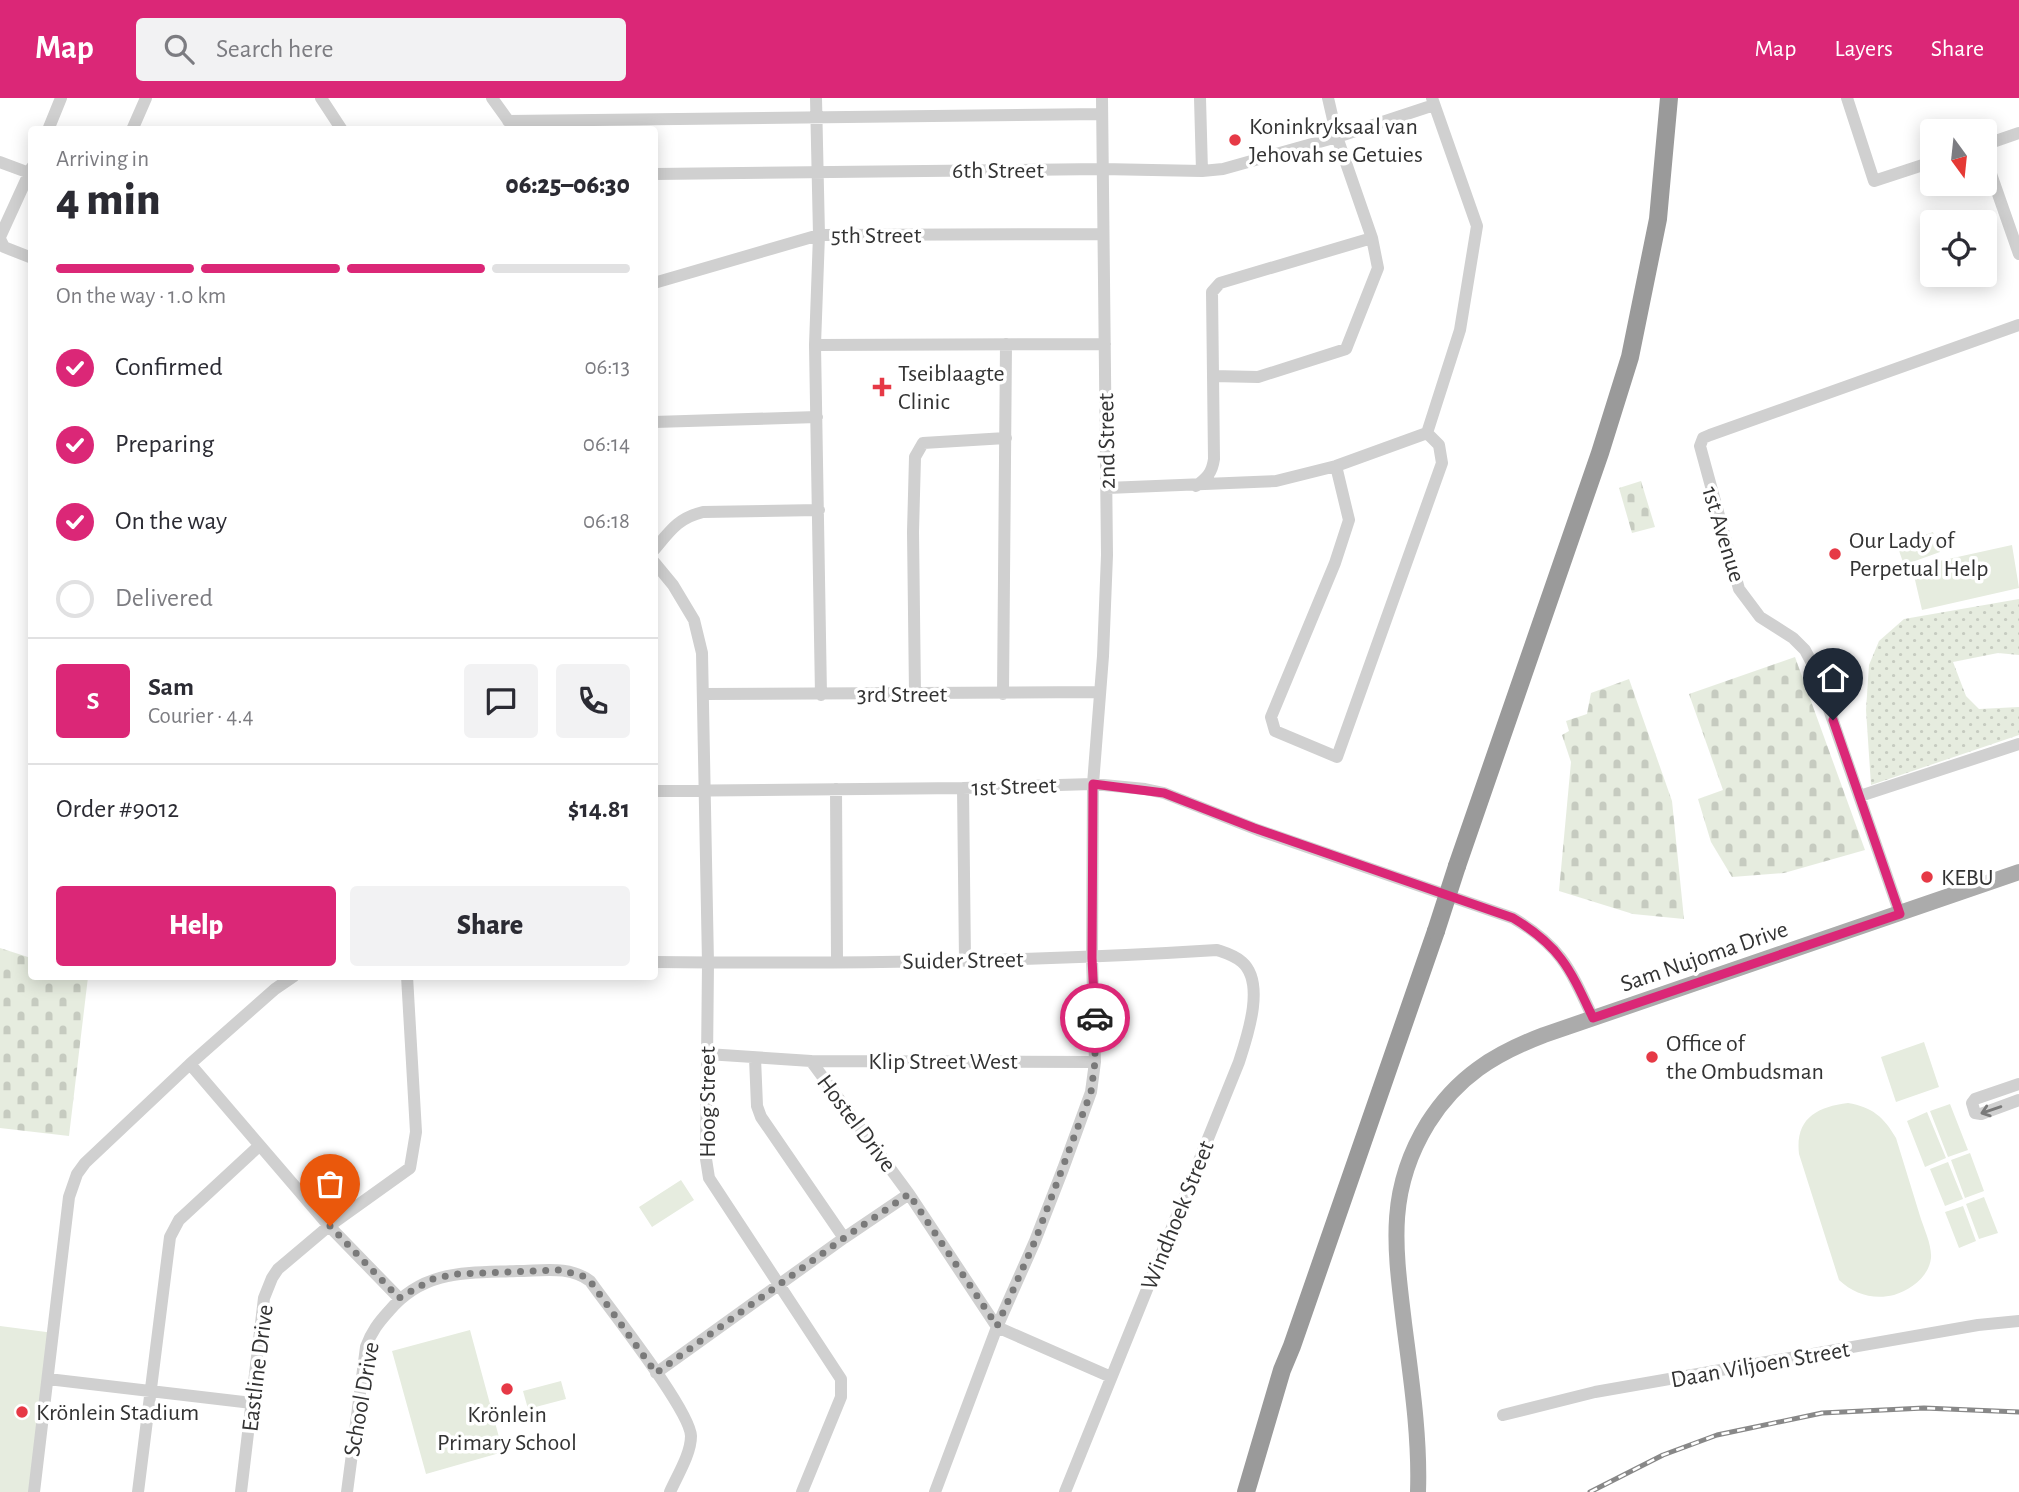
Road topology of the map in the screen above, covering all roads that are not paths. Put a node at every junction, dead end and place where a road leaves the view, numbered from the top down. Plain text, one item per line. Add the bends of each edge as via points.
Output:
1 (61, 98) edge
2 (146, 98) edge
3 (321, 98) edge
4 (492, 98) edge
5 (816, 98) edge
6 (1102, 98) edge
7 (1200, 98) edge
8 (1328, 98) edge
9 (1669, 98) edge
10 (1847, 98) edge
11 (1433, 101) edge
12 (1102, 114) junction
13 (816, 116) junction
14 (512, 125) edge
15 (50, 126) edge
16 (134, 126) edge
17 (339, 126) edge
18 (2019, 133) edge
19 (1337, 137) junction
20 (1997, 141) edge
21 (0, 162) edge
22 (1920, 166) edge
23 (1102, 169) junction
24 (28, 171) edge
25 (817, 171) junction
26 (1202, 171) junction
27 (658, 174) edge
28 (28, 178) edge
29 (1997, 191) edge
30 (1104, 234) junction
31 (819, 235) junction
32 (0, 238) edge
33 (1372, 238) junction
34 (2019, 254) edge
35 (28, 256) edge
36 (658, 281) edge
37 (2019, 325) edge
38 (1006, 344) junction
39 (1105, 344) junction
40 (815, 345) junction
41 (1213, 376) junction
42 (817, 417) junction
43 (658, 422) edge
44 (1427, 433) junction
45 (1006, 438) junction
46 (1336, 466) junction
47 (1196, 485) junction
48 (1107, 488) junction
49 (819, 510) junction
50 (658, 545) edge
51 (658, 567) edge
52 (1100, 692) junction
53 (704, 694) junction
54 (915, 694) junction
55 (1003, 694) junction
56 (821, 695) junction
57 (2019, 744) edge
58 (1093, 784) junction
59 (963, 788) junction
60 (836, 789) junction
61 (658, 790) edge
62 (705, 790) junction
63 (1860, 796) junction
64 (2019, 872) edge
65 (1900, 914) junction
66 (1217, 950) joint
67 (1092, 958) junction
68 (837, 961) junction
69 (965, 961) junction
70 (658, 962) edge
71 (708, 963) junction
72 (288, 980) edge
73 (407, 980) edge
74 (1593, 1018) junction
75 (707, 1055) junction
76 (755, 1058) junction
77 (811, 1061) junction
78 (1095, 1062) junction
79 (190, 1064) junction
80 (2019, 1084) edge
81 (2019, 1100) edge
82 (259, 1146) junction
83 (909, 1194) junction
84 (330, 1226) junction
85 (844, 1238) junction
86 (779, 1285) junction
87 (399, 1298) junction
88 (2019, 1309) edge
89 (2014, 1321) edge
90 (997, 1326) junction
91 (1292, 1346) junction
92 (656, 1373) junction
93 (1111, 1377) junction
94 (48, 1379) junction
95 (150, 1391) junction
96 (252, 1404) junction
97 (1503, 1415) dead end
98 (34, 1492) edge
99 (138, 1492) edge
100 (242, 1492) edge
101 (346, 1492) edge
102 (670, 1492) edge
103 (802, 1492) edge
104 (934, 1492) edge
105 (1065, 1492) edge
106 (1246, 1492) edge
107 (1252, 1492) edge
108 (1419, 1492) edge

1 - 15 street
2 - 16 street
3 - 17 street
4 - 14 street
5 - 13 street
6 - 12 street, 2nd Street
7 - 26 street
8 - 19 street
9 - 91 highway, bridge via 1658,219 1630,357
10 - 22 street via 1874,181
11 - 19 street, 6th Street
11 - 44 street via 1477,226 1460,330
12 - 13 street
12 - 23 street, 2nd Street
13 - 14 street
13 - 25 street
18 - 20 street
19 - 26 street, 6th Street
19 - 33 street
21 - 24 street
23 - 25 street, 6th Street
23 - 26 street, 6th Street
23 - 30 street, 2nd Street
25 - 27 street, 6th Street
25 - 31 street
28 - 32 street
29 - 34 street
30 - 31 street, 5th Street
30 - 39 street, 2nd Street
31 - 36 street, 5th Street
31 - 40 street
32 - 35 street via 4,247
33 - 41 street via 1220,283 1212,292
33 - 41 street via 1378,268 1346,349 1258,377
37 - 63 street, 1st Avenue via 1710,435 1700,446 1740,589 1760,617 1805,650
38 - 39 street
38 - 40 street
38 - 45 street
39 - 48 street, 2nd Street
40 - 42 street
41 - 47 street via 1212,470
42 - 43 street
42 - 49 street
44 - 46 street
44 - 46 street via 1439,445 1442,463 1337,757 1275,731 1271,718 1349,520
45 - 54 street via 923,443 915,457
45 - 55 street
46 - 47 street via 1276,481
47 - 48 street
48 - 52 street, 2nd Street
49 - 50 street via 703,512 676,524
49 - 56 street
51 - 53 street, Hoog Street via 694,620 702,653
52 - 55 street, 3rd Street
52 - 58 street, 2nd Street
53 - 56 street, 3rd Street
53 - 62 street, Hoog Street
54 - 55 street, 3rd Street
54 - 56 street, 3rd Street
57 - 63 street
58 - 59 street, 1st Street
58 - 67 street, 2nd Street
58 - 74 street, 1st Street via 1164,793 1513,918 1538,933 1558,953
59 - 60 street, 1st Street
59 - 69 street
60 - 62 street, 1st Street
60 - 68 street
61 - 62 street, 1st Street
62 - 71 street, Hoog Street
63 - 65 street, 1st Avenue
64 - 65 main road, Sam Nujoma Drive
65 - 74 main road, Sam Nujoma Drive
66 - 67 street, Suider Street
66 - 93 street, Windhoek Street via 1244,964 1252,980 1249,1032
67 - 69 street, Suider Street
67 - 78 street, 2nd Street
68 - 69 street, Suider Street
68 - 71 street, Suider Street
70 - 71 street, Suider Street
71 - 75 street, Hoog Street
72 - 79 street
73 - 84 street, Eastline Drive via 416,1132 410,1168
74 - 108 main road, Sam Nujoma Drive via 1522,1044 1478,1068 1437,1109 1406,1165 1396,1254
75 - 76 street, Klip Street West
75 - 86 street, Hoog Street via 709,1178
76 - 77 street, Klip Street West
76 - 85 street via 761,1116
77 - 78 street, Klip Street West
77 - 83 street, Hostel Drive
78 - 90 street, 2nd Street via 1091,1092 1068,1156
79 - 82 street
79 - 94 street via 85,1163 72,1186
81 -> 80 street via 1981,1114 1975,1113 1972,1103
82 - 84 street
82 - 95 street via 179,1220 170,1237
83 - 85 street
83 - 90 street, Hostel Drive
84 - 87 street
84 - 96 street, Eastline Drive via 278,1269 267,1289
85 - 86 street
86 - 92 street
86 - 103 street, Hoog Street via 841,1379 841,1397
87 - 92 street, School Drive via 433,1279 455,1274 570,1271 590,1281
87 - 101 street, School Drive via 376,1325 366,1347
88 - 89 street
89 - 97 street, Daan Viljoen Street via 1595,1392
90 - 93 street
90 - 104 street, 2nd Street
91 - 106 highway
91 - 107 highway
92 - 102 street, School Drive via 686,1419 691,1438
93 - 105 street, Windhoek Street
94 - 95 street
94 - 98 street
95 - 96 street
95 - 99 street
96 - 100 street, Eastline Drive

